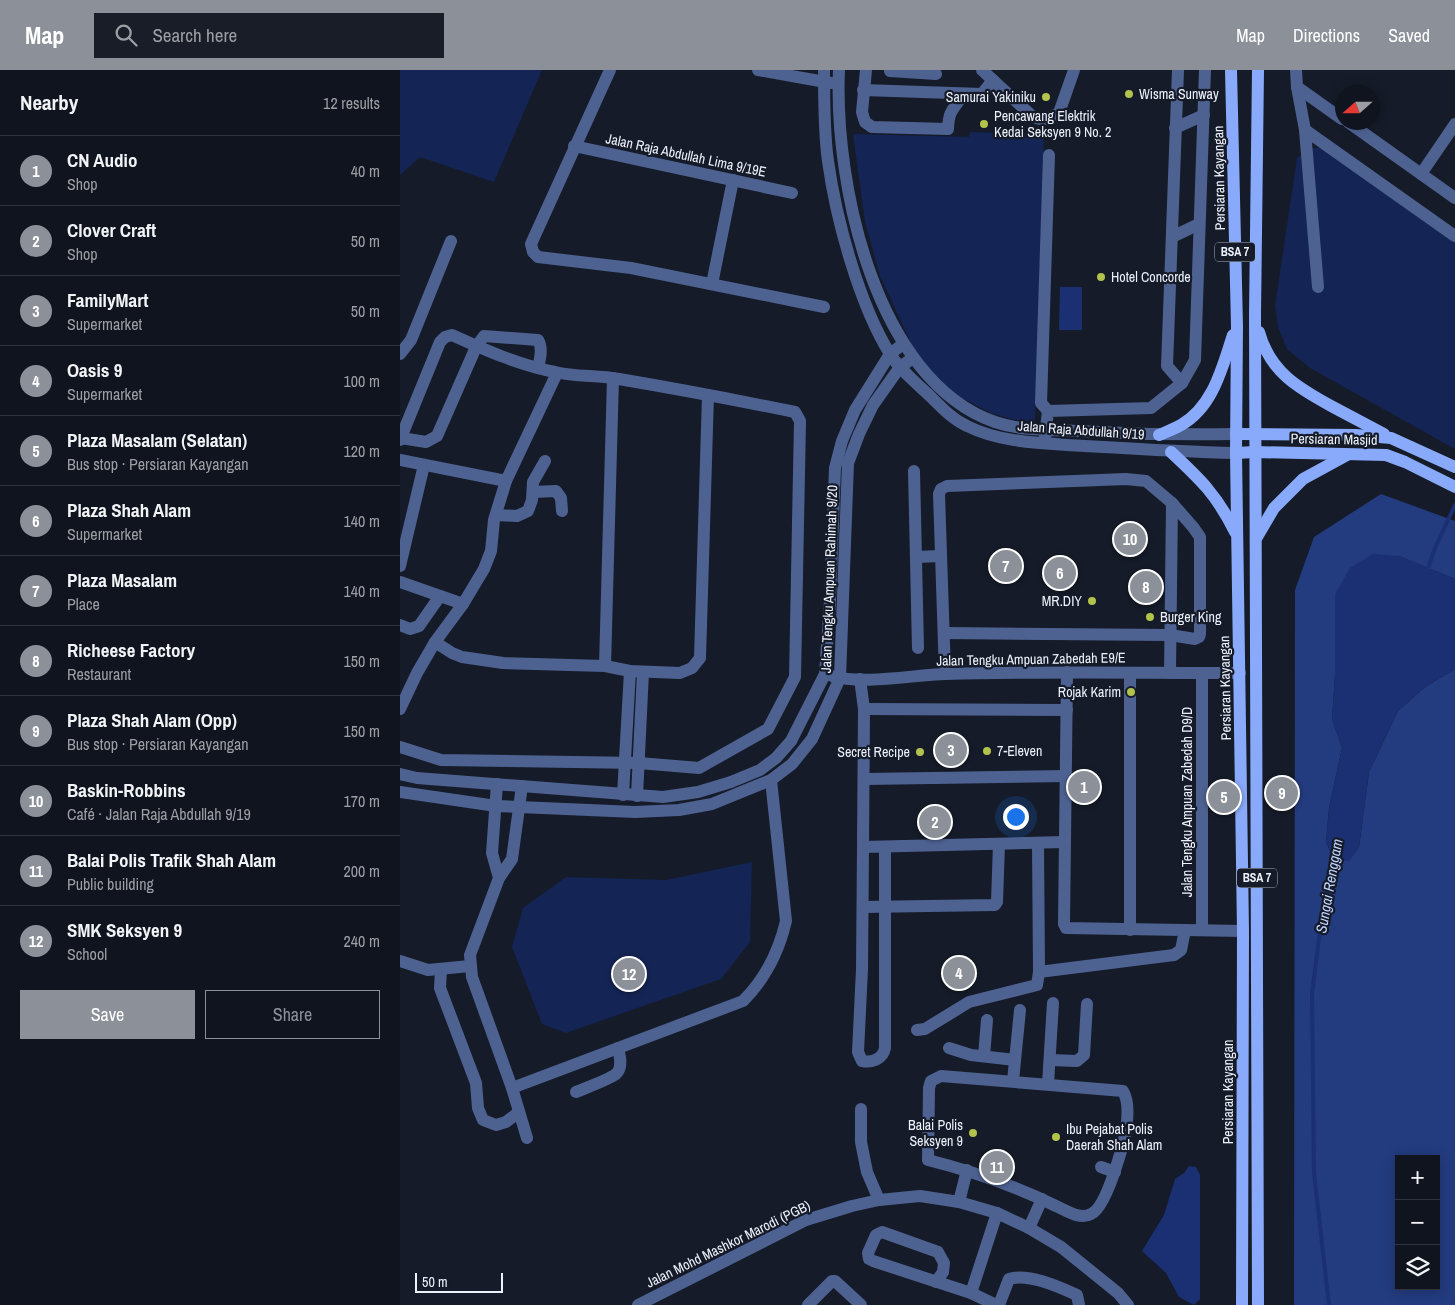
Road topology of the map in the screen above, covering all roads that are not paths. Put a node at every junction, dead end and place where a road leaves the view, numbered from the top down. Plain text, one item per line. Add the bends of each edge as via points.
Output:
1 (610, 70) edge
2 (758, 70) edge
3 (839, 70) edge
4 (866, 70) edge
5 (890, 70) edge
6 (932, 70) edge
7 (982, 70) edge
8 (1074, 70) edge
9 (1178, 70) edge
10 (1205, 70) edge
11 (1231, 70) edge
12 (1258, 70) edge
13 (1296, 70) edge
14 (824, 76) edge
15 (993, 80) junction
16 (838, 84) junction
17 (1297, 87) junction
18 (864, 90) junction
19 (888, 92) junction
20 (964, 94) junction
21 (1335, 113) edge
22 (1204, 115) junction
23 (1455, 124) edge
24 (1175, 128) junction
25 (1305, 130) junction
26 (1359, 130) edge
27 (574, 146) junction
28 (1049, 155) dead end
29 (1421, 174) junction
30 (734, 180) junction
31 (792, 193) dead end
32 (1455, 198) edge
33 (1199, 224) junction
34 (1455, 236) edge
35 (1172, 237) junction
36 (450, 241) dead end
37 (712, 284) junction
38 (1318, 287) dead end
39 (824, 307) dead end
40 (1255, 315) junction
41 (1237, 326) junction
42 (903, 344) junction
43 (476, 346) junction
44 (400, 354) edge
45 (890, 354) junction
46 (913, 358) junction
47 (900, 367) junction
48 (538, 368) junction
49 (557, 373) junction
50 (613, 378) junction
51 (1182, 383) junction
52 (708, 395) junction
53 (1048, 411) junction
54 (1236, 434) junction
55 (1255, 434) junction
56 (1159, 435) junction
57 (1045, 437) junction
58 (1391, 438) junction
59 (400, 439) edge
60 (1171, 452) junction
61 (1255, 452) junction
62 (1236, 453) junction
63 (1350, 454) junction
64 (400, 460) edge
65 (545, 461) dead end
66 (424, 465) junction
67 (1455, 467) edge
68 (914, 471) dead end
69 (506, 481) junction
70 (1455, 486) edge
71 (533, 492) junction
72 (1172, 503) junction
73 (562, 511) dead end
74 (497, 515) junction
75 (1238, 537) junction
76 (1257, 537) junction
77 (941, 556) junction
78 (916, 558) junction
79 (400, 566) edge
80 (400, 582) edge
81 (440, 596) junction
82 (463, 604) junction
83 (400, 625) edge
84 (944, 633) junction
85 (1170, 635) junction
86 (435, 642) junction
87 (918, 648) dead end
88 (606, 666) junction
89 (630, 671) junction
90 (643, 672) junction
91 (1067, 672) junction
92 (1130, 673) junction
93 (1170, 673) junction
94 (1202, 673) junction
95 (1240, 673) junction
96 (825, 674) junction
97 (944, 674) junction
98 (840, 678) junction
99 (860, 679) junction
100 (864, 709) junction
101 (400, 710) edge
102 (1067, 710) junction
103 (400, 747) edge
104 (624, 763) junction
105 (639, 763) junction
106 (400, 774) edge
107 (1066, 776) junction
108 (864, 779) junction
109 (771, 780) junction
110 (497, 784) junction
111 (522, 786) junction
112 (400, 792) edge
113 (623, 795) junction
114 (637, 796) junction
115 (496, 806) junction
116 (518, 807) junction
117 (1038, 842) junction
118 (1064, 842) junction
119 (999, 844) junction
120 (864, 847) junction
121 (885, 847) junction
122 (499, 878) junction
123 (885, 906) junction
124 (863, 907) junction
125 (1130, 930) junction
126 (1185, 930) junction
127 (1202, 930) junction
128 (1243, 931) junction
129 (400, 961) edge
130 (470, 966) junction
131 (441, 970) junction
132 (1039, 972) junction
133 (1053, 1003) dead end
134 (1087, 1004) dead end
135 (1020, 1010) dead end
136 (987, 1020) dead end
137 (917, 1030) dead end
138 (618, 1048) junction
139 (949, 1048) dead end
140 (984, 1056) junction
141 (1015, 1060) junction
142 (1050, 1060) junction
143 (1013, 1081) junction
144 (1048, 1084) junction
145 (512, 1088) junction
146 (576, 1092) dead end
147 (861, 1109) dead end
148 (519, 1112) junction
149 (527, 1138) dead end
150 (1101, 1167) dead end
151 (967, 1170) junction
152 (1115, 1172) junction
153 (1042, 1199) junction
154 (878, 1200) junction
155 (959, 1202) junction
156 (997, 1213) junction
157 (1029, 1228) junction
158 (936, 1282) junction
159 (971, 1293) junction
160 (638, 1305) edge
161 (808, 1305) edge
162 (861, 1305) edge
163 (997, 1305) edge
164 (1079, 1305) edge
165 (1128, 1305) edge
166 (1242, 1305) edge
167 (1258, 1305) edge

1 - 27 street
2 - 14 street via 804,79
3 - 16 street, Jalan Raja Abdullah 9/19
4 - 18 street
5 - 6 street via 936,74
5 - 19 street
7 - 15 street
8 - 15 street via 1059,113 1041,121
9 - 24 street
10 - 22 street
11 - 41 main road, Persiaran Kayangan / BSA 7
12 - 40 main road, BSA 7
13 - 17 street
14 - 16 street
14 - 45 street, Jalan Raja Abdullah 9/19 via 828,160 840,221 865,301
15 - 20 street via 982,94
16 - 42 street, Jalan Raja Abdullah 9/19 via 843,159 853,215 879,294
17 - 21 street
17 - 25 street
18 - 19 street
18 - 20 street via 863,116 872,127 948,129 951,109
19 - 20 street
22 - 24 street
22 - 33 street
23 - 29 street
24 - 35 street
25 - 34 street
25 - 38 street
26 - 29 street
27 - 30 street, Jalan Raja Abdullah Lima 9/19E
27 - 37 street via 531,244 533,252 538,257 630,268
28 - 53 street via 1041,403
29 - 32 street
30 - 31 street, Jalan Raja Abdullah Lima 9/19E
30 - 37 street
33 - 35 street
33 - 51 street via 1195,360
35 - 51 street via 1167,366
36 - 44 street via 411,340
37 - 39 street
40 - 55 main road, BSA 7
40 - 58 main road via 1263,346 1284,376 1301,390
41 - 54 main road, Persiaran Kayangan / BSA 7
41 - 56 main road via 1219,377 1203,406 1182,424
42 - 45 street, Jalan Tengku Ampuan Rahimah 9/20
42 - 46 street, Jalan Raja Abdullah 9/19
43 - 48 street
43 - 48 street via 484,336 534,339 540,343
43 - 59 street via 437,436 426,442
43 - 59 street via 452,335 440,342
45 - 47 street, Jalan Raja Abdullah 9/19
45 - 96 street, Jalan Tengku Ampuan Rahimah 9/20 via 854,410 835,468
46 - 47 street, Jalan Tengku Ampuan Rahimah 9/20
46 - 57 street, Jalan Raja Abdullah 9/19 via 939,386 977,415
47 - 57 street, Jalan Raja Abdullah 9/19 via 947,412 967,426 1024,442
47 - 98 street, Jalan Tengku Ampuan Rahimah 9/20 via 873,405 848,463
48 - 49 street
49 - 50 street
49 - 69 street
50 - 52 street
50 - 88 street
51 - 53 street via 1151,408
52 - 90 street via 700,658 692,668 680,674
52 - 105 street via 795,412 799,417 795,677 768,729 700,768
53 - 57 street
54 - 55 main road, Persiaran Masjid
54 - 56 street, Jalan Raja Abdullah 9/19
54 - 62 main road, Persiaran Kayangan / BSA 7
55 - 58 main road, Persiaran Masjid
55 - 61 main road, BSA 7
56 - 57 street, Jalan Raja Abdullah 9/19
57 - 60 street, Jalan Raja Abdullah 9/19
58 - 67 main road, Persiaran Masjid
60 - 62 street, Jalan Raja Abdullah 9/19
60 - 75 main road via 1215,496
61 - 62 main road, Persiaran Masjid
61 - 63 main road, Persiaran Masjid
61 - 76 main road, BSA 7
62 - 75 main road, Persiaran Kayangan / BSA 7
63 - 70 main road, Persiaran Masjid via 1386,455
63 - 76 main road via 1303,479 1274,508
64 - 66 street
65 - 71 street via 533,482
66 - 69 street
66 - 79 street
68 - 78 street
69 - 74 street
71 - 73 street via 556,491 561,498
71 - 74 street via 528,511 516,516
72 - 77 street via 1146,481 1126,479 946,486 939,494
72 - 85 street
72 - 85 street via 1200,537 1200,634 1195,639
74 - 82 street via 491,551
75 - 95 main road, Persiaran Kayangan / BSA 7
76 - 167 main road, BSA 7
77 - 78 street
77 - 84 street
78 - 87 street
80 - 81 street
81 - 82 street
81 - 83 street via 419,626 410,629
82 - 86 street
84 - 85 street
84 - 97 street
85 - 93 street
86 - 88 street via 462,657 503,663
86 - 101 street
88 - 89 street
89 - 90 street
89 - 104 street
90 - 105 street
91 - 92 street, Jalan Tengku Ampuan Zabedah E9/E
91 - 97 street, Jalan Tengku Ampuan Zabedah E9/E
91 - 102 street
92 - 93 street, Jalan Tengku Ampuan Zabedah E9/E
92 - 125 street
93 - 94 street, Jalan Tengku Ampuan Zabedah E9/E
94 - 95 street, Jalan Tengku Ampuan Zabedah E9/E
94 - 127 street, Jalan Tengku Ampuan Zabedah D9/D
95 - 128 main road, Persiaran Kayangan / BSA 7
96 - 98 street, Jalan Tengku Ampuan Zabedah E9/E
96 - 114 street, Jalan Tengku Ampuan Rahimah 9/20 via 791,741 760,770 698,792 663,797
97 - 99 street, Jalan Tengku Ampuan Zabedah E9/E
98 - 99 street, Jalan Tengku Ampuan Zabedah E9/E
98 - 109 street, Jalan Tengku Ampuan Rahimah 9/20 via 812,739 792,764
99 - 100 street
100 - 102 street
100 - 108 street
102 - 107 street
103 - 104 street via 441,760
104 - 105 street
104 - 113 street
105 - 114 street
106 - 110 street, Jalan Tengku Ampuan Rahimah 9/20
107 - 108 street
107 - 118 street
108 - 120 street
109 - 116 street, Jalan Tengku Ampuan Rahimah 9/20 via 712,804 679,810 635,812
109 - 138 street via 786,921 782,940 765,973 743,1001
110 - 111 street, Jalan Tengku Ampuan Rahimah 9/20
110 - 115 street
111 - 113 street, Jalan Tengku Ampuan Rahimah 9/20
111 - 116 street
112 - 115 street, Jalan Tengku Ampuan Rahimah 9/20
113 - 114 street, Jalan Tengku Ampuan Rahimah 9/20
115 - 116 street, Jalan Tengku Ampuan Rahimah 9/20
115 - 122 street via 492,853
116 - 122 street via 512,859
117 - 118 street
117 - 119 street
117 - 132 street
118 - 125 street via 1066,928
119 - 121 street
119 - 123 street via 997,902 991,906
120 - 121 street
120 - 124 street
121 - 123 street
122 - 130 street via 470,955
123 - 124 street
123 - 124 street via 885,1048 881,1057 869,1062 862,1061 858,1052
125 - 126 street
126 - 127 street
126 - 132 street via 1181,950 1174,955
127 - 128 street
128 - 166 main road, Persiaran Kayangan / BSA 7
129 - 131 street via 428,970
130 - 131 street
130 - 145 street
131 - 148 street via 440,988 476,1083 478,1108 483,1120 496,1125
132 - 137 street via 1035,986 969,1002 925,1029
133 - 142 street
134 - 142 street via 1084,1055 1077,1061
135 - 141 street
136 - 140 street
138 - 145 street
138 - 146 street via 621,1060 616,1074
139 - 140 street
140 - 141 street
141 - 143 street
142 - 144 street
143 - 144 street
143 - 151 street via 940,1076 931,1081 928,1160
144 - 152 street via 1123,1092 1128,1099 1124,1143
145 - 148 street
147 - 154 street via 861,1142 867,1172
148 - 149 street
150 - 152 street
151 - 153 street
151 - 155 street
152 - 153 street via 1098,1210 1090,1215 1078,1216
153 - 157 street
154 - 155 street, Jalan Mohd Mashkor Marodi (PGB) via 920,1196
154 - 160 street, Jalan Mohd Mashkor Marodi (PGB) via 806,1220
155 - 156 street, Jalan Mohd Mashkor Marodi (PGB)
156 - 157 street, Jalan Mohd Mashkor Marodi (PGB)
156 - 159 street
157 - 165 street, Jalan Mohd Mashkor Marodi (PGB) via 1061,1247 1118,1293
158 - 158 street via 869,1259 876,1235 888,1233 938,1252 944,1263 943,1272
158 - 159 street
159 - 163 street
161 - 162 street via 835,1281
163 - 164 street via 1009,1279 1024,1276 1077,1295

